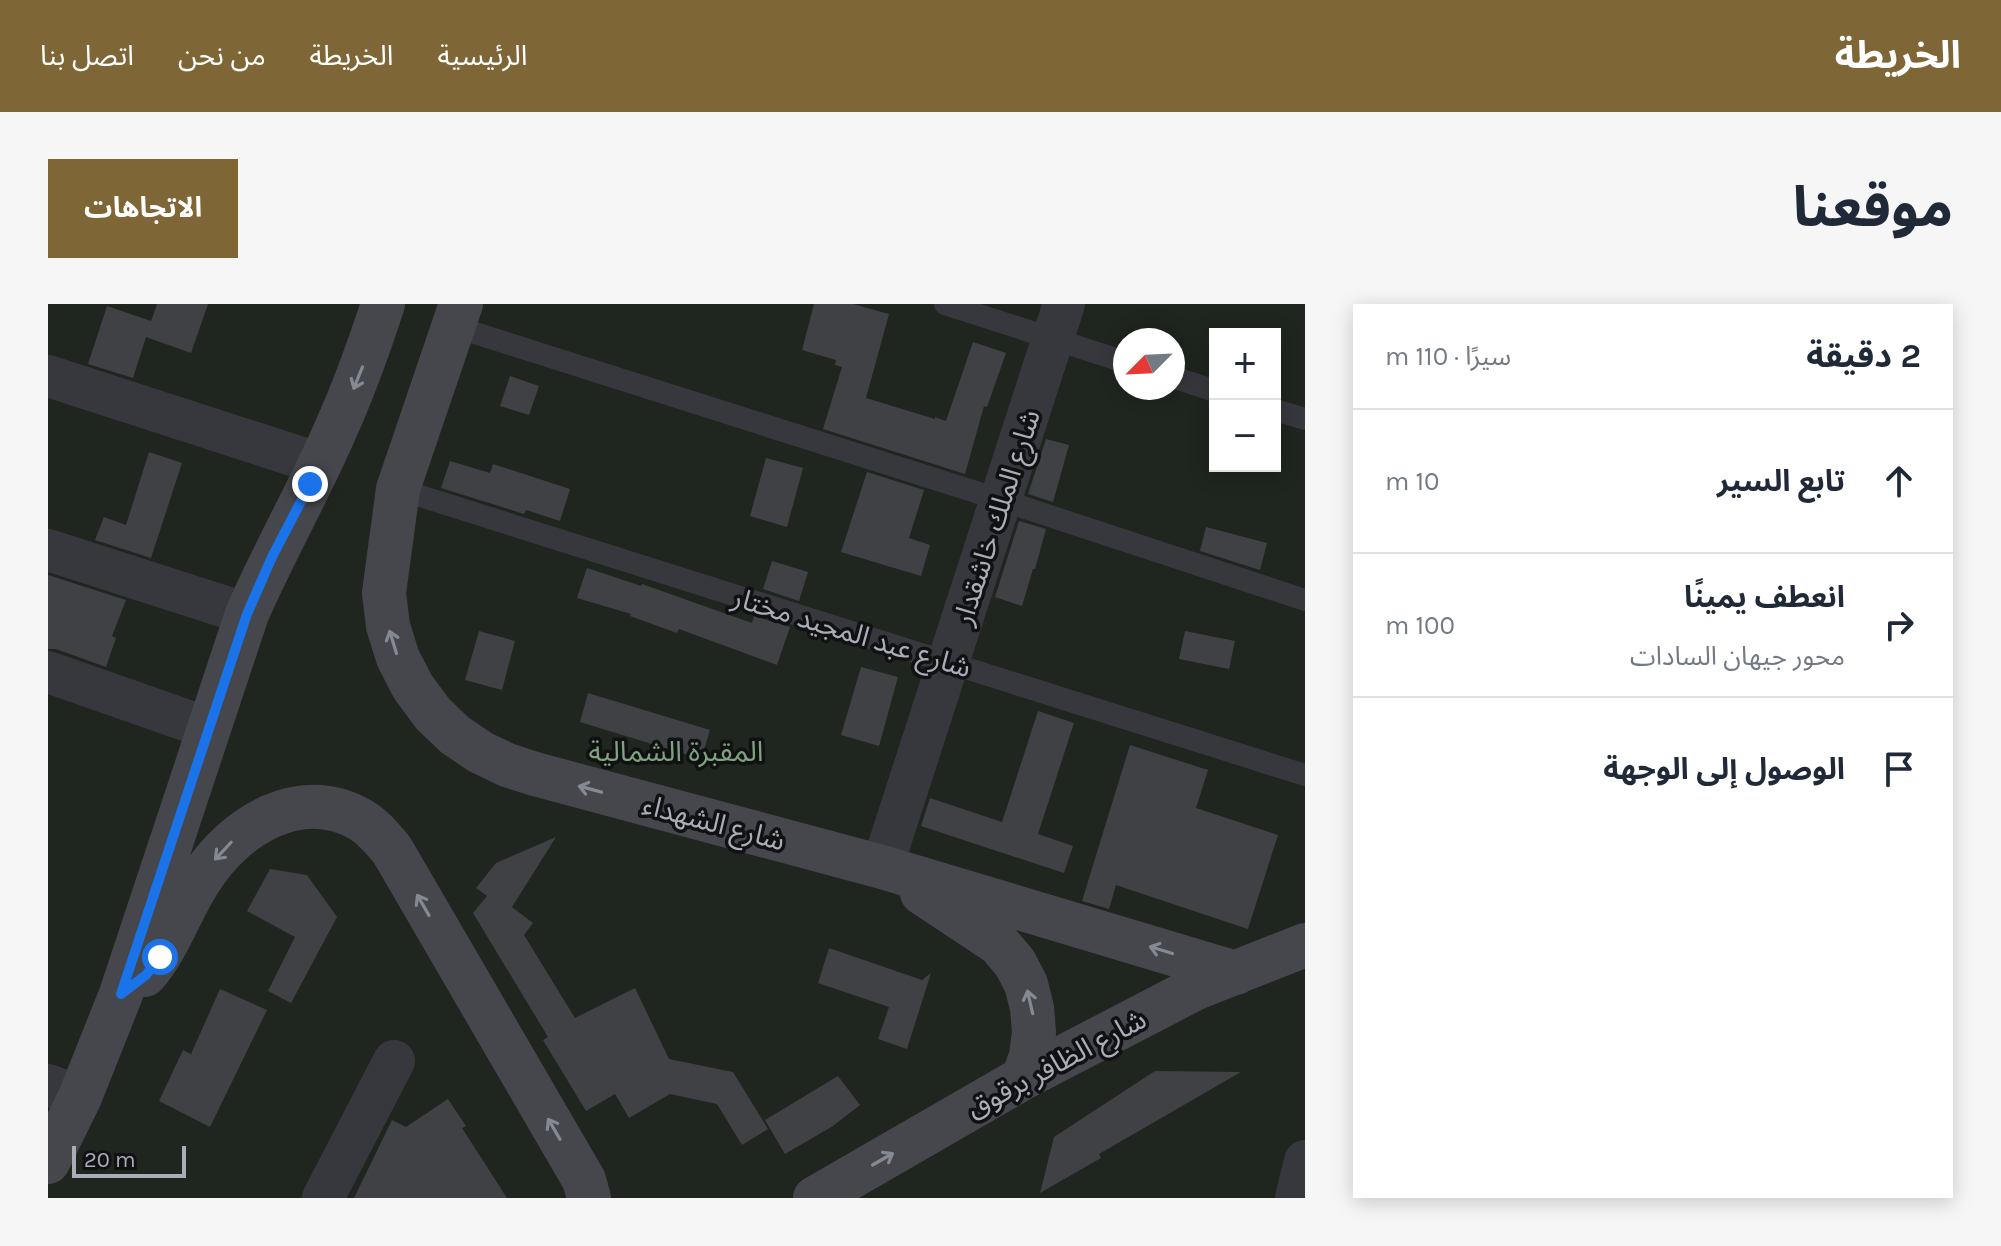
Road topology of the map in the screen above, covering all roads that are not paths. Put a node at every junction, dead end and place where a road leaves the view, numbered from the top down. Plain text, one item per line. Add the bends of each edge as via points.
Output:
1 (382, 304) edge
2 (945, 304) edge
3 (457, 315) edge
4 (1058, 321) edge
5 (1113, 355) edge
6 (48, 376) edge
7 (1185, 381) edge
8 (1209, 389) edge
9 (1281, 412) edge
10 (1305, 419) edge
11 (320, 464) junction
12 (398, 489) junction
13 (1001, 500) junction
14 (48, 550) edge
15 (1305, 600) edge
16 (247, 614) junction
17 (949, 663) junction
18 (49, 674) edge
19 (208, 728) junction
20 (1305, 775) edge
21 (882, 867) junction
22 (1305, 945) edge
23 (1236, 973) junction
24 (121, 994) junction
25 (394, 1061) dead end
26 (1023, 1078) junction
27 (64, 1091) edge
28 (48, 1162) edge
29 (323, 1198) edge
30 (589, 1198) edge
31 (815, 1198) edge

1 -> 11 main road via 360,374
2 - 4 lane
3 - 12 main road, شارع الشهداء
3 - 13 lane
4 - 5 lane
4 - 13 street, شارع الملك خاشقدار
6 - 11 street
7 - 8 lane
9 - 10 lane
11 - 16 main road
12 - 17 lane, شارع عبد المجيد مختار
21 -> 12 main road, شارع الشهداء via 507,765 455,735 413,687 388,626 384,593
13 - 15 lane
13 - 17 street, شارع الملك خاشقدار
14 - 16 street
16 - 19 main road
17 - 20 lane, شارع عبد المجيد مختار
17 - 21 street, شارع الملك خاشقدار
18 - 19 street
19 - 24 main road
23 -> 21 main road, شارع الشهداء
26 -> 21 main road via 1034,1032 1026,984 1015,963 999,944
22 - 23 main road, شارع الظافر برقوق
23 - 26 main road, شارع الظافر برقوق via 1196,988
24 - 27 main road
30 -> 24 main road via 584,1180 392,850 361,820 321,807 300,807 278,812 236,837 200,880 160,957
25 - 29 street
31 -> 26 main road, شارع الظافر برقوق
27 - 28 main road

